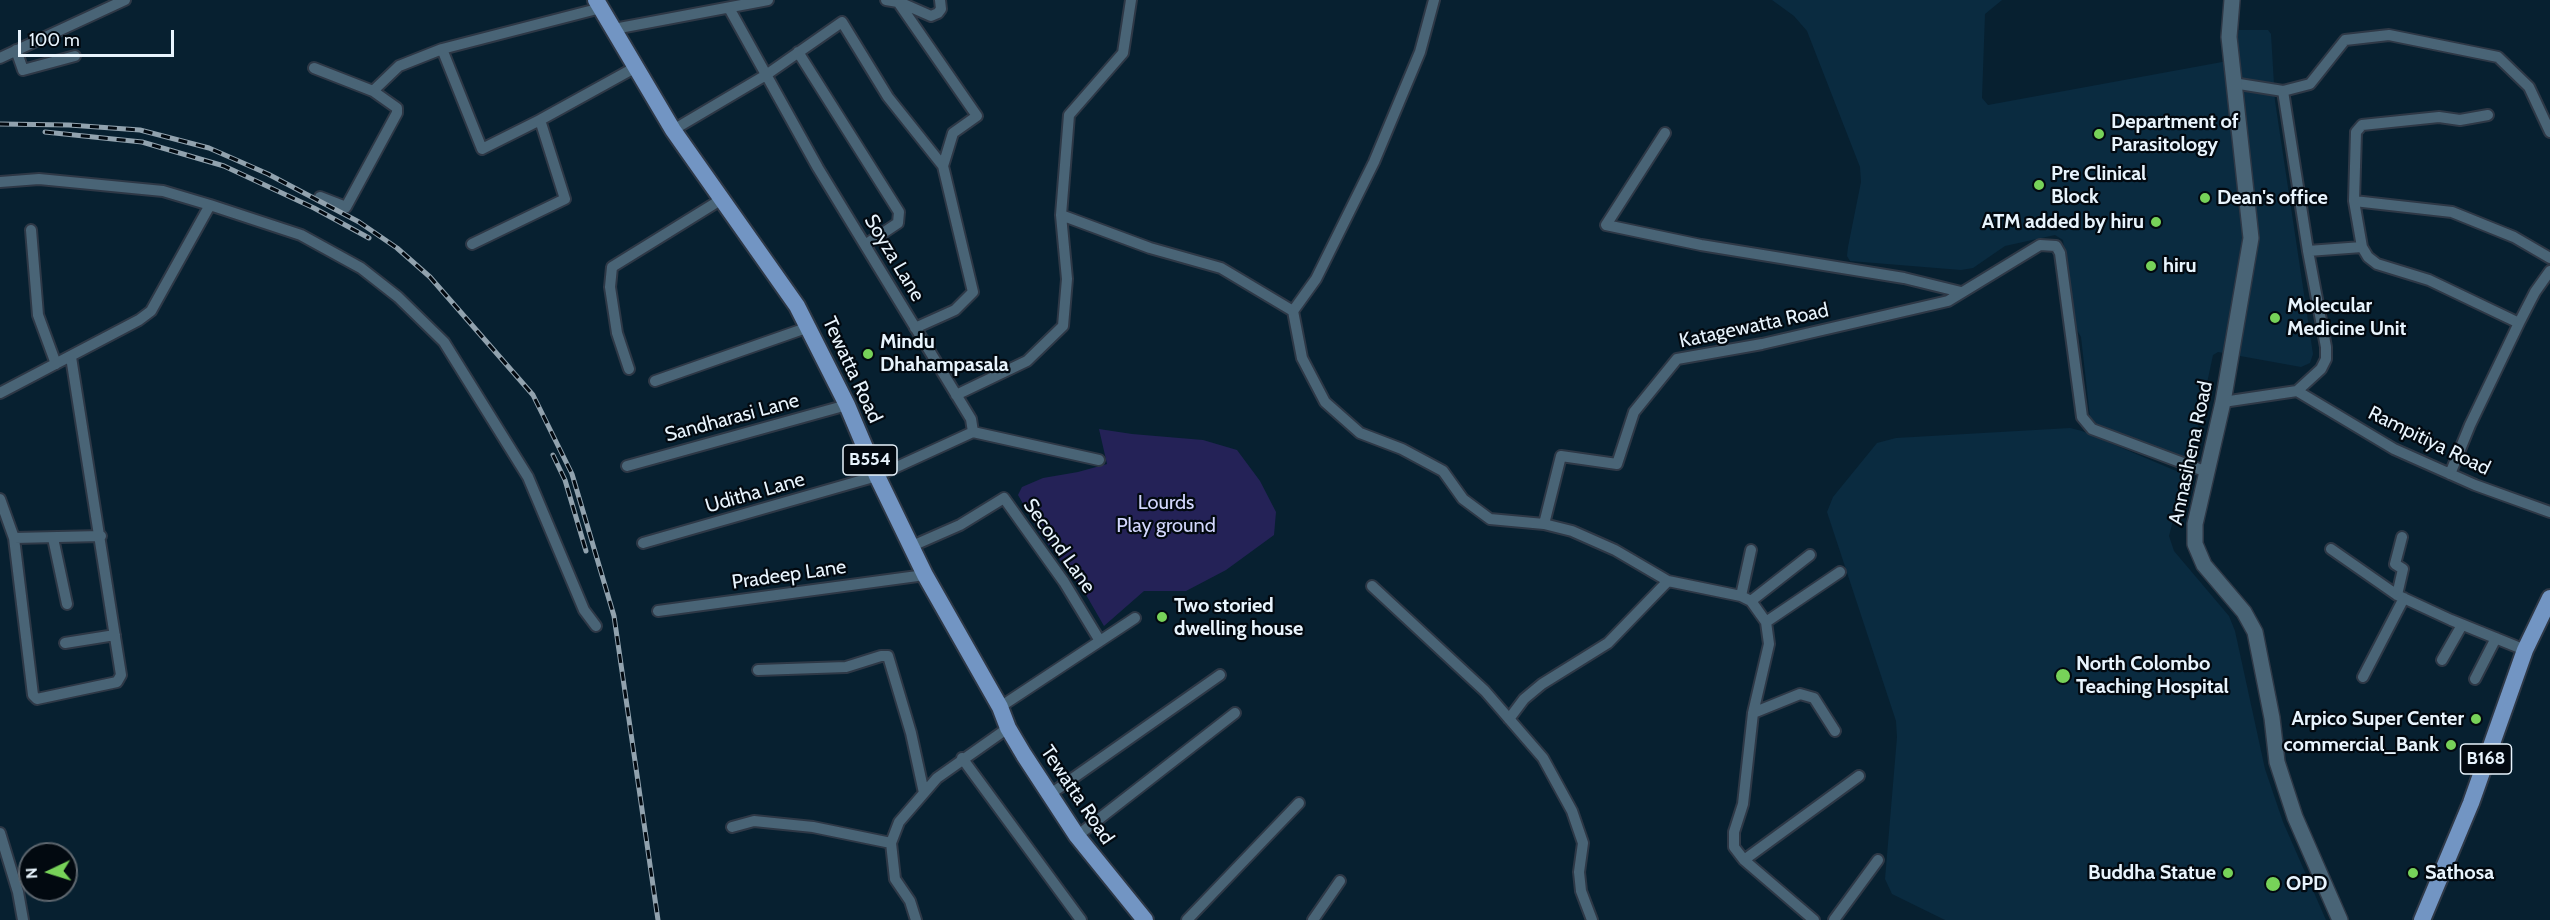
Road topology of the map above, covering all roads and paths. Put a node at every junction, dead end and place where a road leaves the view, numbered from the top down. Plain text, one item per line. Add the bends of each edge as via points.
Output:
1 (125, 0) edge
2 (768, 0) edge
3 (886, 0) edge
4 (940, 0) edge
5 (1131, 0) edge
6 (1434, 0) edge
7 (2232, 0) edge
8 (898, 2) junction
9 (599, 4) edge
10 (729, 8) junction
11 (614, 29) junction
12 (442, 49) junction
13 (16, 50) junction
14 (798, 52) junction
15 (75, 56) dead end
16 (0, 58) edge
17 (636, 67) junction
18 (314, 68) dead end
19 (766, 75) junction
20 (2233, 83) junction
21 (373, 91) junction
22 (2283, 91) junction
23 (2488, 115) dead end
24 (540, 120) junction
25 (673, 130) junction
26 (2550, 132) edge
27 (1665, 133) dead end
28 (943, 166) junction
29 (0, 182) edge
30 (320, 197) dead end
31 (722, 199) junction
32 (2354, 201) junction
33 (210, 205) junction
34 (1061, 215) junction
35 (32, 230) dead end
36 (472, 244) dead end
37 (865, 245) junction
38 (2362, 247) junction
39 (2308, 252) junction
40 (2550, 258) edge
41 (2550, 271) edge
42 (1961, 292) junction
43 (1293, 311) junction
44 (2519, 323) junction
45 (809, 327) junction
46 (915, 328) junction
47 (71, 357) junction
48 (56, 364) junction
49 (629, 369) dead end
50 (655, 381) dead end
51 (2297, 391) junction
52 (0, 393) edge
53 (956, 395) junction
54 (2223, 402) junction
55 (847, 405) junction
56 (973, 432) junction
57 (1099, 460) dead end
58 (627, 466) dead end
59 (2207, 472) junction
60 (2450, 474) junction
61 (877, 476) junction
62 (0, 499) edge
63 (2550, 512) edge
64 (1544, 524) junction
65 (101, 536) junction
66 (53, 537) junction
67 (2402, 537) dead end
68 (14, 538) junction
69 (643, 543) dead end
70 (912, 546) junction
71 (2331, 549) dead end
72 (1751, 550) dead end
73 (1810, 555) dead end
74 (1840, 572) dead end
75 (925, 575) junction
76 (1668, 582) junction
77 (1372, 586) dead end
78 (1741, 596) junction
79 (2400, 596) junction
80 (2550, 598) edge
81 (1751, 601) junction
82 (67, 604) dead end
83 (658, 611) dead end
84 (1135, 618) dead end
85 (1766, 622) junction
86 (2462, 625) junction
87 (596, 626) dead end
88 (115, 635) junction
89 (2496, 638) junction
90 (1100, 640) junction
91 (65, 643) dead end
92 (2525, 650) junction
93 (2442, 660) dead end
94 (758, 670) dead end
95 (1220, 675) dead end
96 (2363, 677) dead end
97 (2475, 679) dead end
98 (1000, 707) junction
99 (1235, 713) dead end
100 (1753, 713) junction
101 (1509, 719) junction
102 (1008, 728) junction
103 (1835, 731) dead end
104 (962, 758) junction
105 (1859, 776) dead end
106 (924, 793) junction
107 (1049, 795) junction
108 (1299, 803) dead end
109 (732, 827) dead end
110 (0, 833) edge
111 (1077, 836) junction
112 (891, 843) junction
113 (1744, 860) junction
114 (1878, 860) dead end
115 (1340, 881) dead end
116 (1140, 918) edge
117 (23, 920) edge
118 (916, 920) edge
119 (1081, 920) edge
120 (1187, 920) edge
121 (1313, 920) edge
122 (1592, 920) edge
123 (1814, 920) edge
124 (1834, 920) edge
125 (2340, 920) edge
126 (2422, 920) edge

1 - 13 street
2 - 10 street
3 - 8 street
4 - 8 street via 941,9 931,16
5 - 34 street via 1123,53 1069,115
6 - 43 street via 1420,52 1374,162 1316,279
7 - 20 street, Annasihena Road via 2229,37
8 - 28 street via 976,116 953,133
9 - 11 main road, Tewatta Road / B554
9 - 12 street
10 - 11 street
10 - 19 street, Soyza Lane
11 - 17 main road, Tewatta Road / B554
12 - 21 street via 399,66
12 - 24 street via 482,149
13 - 15 street via 23,70
13 - 16 street
14 - 19 street
14 - 28 street via 842,22 888,97
14 - 37 street via 899,212 898,223
17 - 24 street
17 - 25 main road, Tewatta Road / B554
18 - 21 street
19 - 25 street
19 - 37 street, Soyza Lane
20 - 22 street
20 - 54 street, Annasihena Road via 2251,238
21 - 30 street via 397,108 397,113 346,207
22 - 26 street via 2310,84 2345,40 2389,35 2498,57 2529,87
22 - 39 street
23 - 32 street via 2362,125 2355,132
24 - 36 street via 565,199
25 - 31 main road, Tewatta Road / B554
27 - 42 street via 1606,225 1701,245 1904,278
28 - 46 street via 973,292 955,310
29 - 33 street via 39,179 163,191
31 - 45 main road, Tewatta Road / B554
31 - 49 street via 612,267 610,287 617,333
32 - 38 street
32 - 40 street via 2452,212 2514,237
33 - 47 street via 151,311
33 - 87 street via 301,235 361,268 444,342 528,477 584,610
34 - 43 street via 1150,248 1221,268
34 - 53 street via 1067,279 1063,326 1027,361
35 - 48 street via 38,315
37 - 46 street, Soyza Lane
38 - 39 street
38 - 44 street via 2377,264 2429,280
39 - 51 street via 2326,359 2321,369
41 - 44 street
42 - 59 street, Katagewatta Road via 2040,245 2056,246 2082,417 2092,429
42 - 64 street, Katagewatta Road via 1948,301 1762,344 1677,359 1634,412 1617,464 1560,456
43 - 64 street via 1302,358 1325,402 1360,433 1443,471 1463,500 1490,519
44 - 60 street
45 - 50 street
45 - 55 main road, Tewatta Road / B554
46 - 53 street, Soyza Lane
47 - 48 street
47 - 65 street
48 - 52 street
51 - 54 street
51 - 60 street, Rampitiya Road via 2394,449
53 - 56 street, Soyza Lane via 971,419
54 - 59 street, Annasihena Road
55 - 58 street, Sandharasi Lane
55 - 61 main road, Tewatta Road / B554
56 - 57 street
56 - 61 street
59 - 125 street, Annasihena Road via 2194,524 2195,544 2204,565 2244,612 2255,632 2277,762 2295,817
60 - 63 street, Rampitiya Road
61 - 69 street, Uditha Lane
61 - 70 main road, Tewatta Road / B554
62 - 68 street
64 - 76 street via 1572,531 1615,550
65 - 66 street
65 - 88 street
66 - 68 street
66 - 82 street
67 - 79 street via 2395,564 2403,569
68 - 88 street via 35,698 117,682 121,675
70 - 75 main road, Tewatta Road / B554
70 - 90 street, Second Lane via 960,525 1004,498
71 - 79 street
72 - 78 street
73 - 81 street
74 - 85 street
75 - 83 street, Pradeep Lane
75 - 98 main road, Tewatta Road / B554
76 - 78 street
76 - 101 street via 1608,643 1542,684
77 - 101 street via 1485,691
78 - 81 street
79 - 86 street
79 - 96 street
80 - 92 main road, B168
81 - 85 street
84 - 90 street
85 - 100 street via 1769,644
86 - 89 street
86 - 93 street
88 - 91 street
89 - 92 street
89 - 97 street
90 - 98 street
92 - 126 main road, B168 via 2471,803
94 - 106 street via 846,667 888,656
95 - 107 street
98 - 102 main road, Tewatta Road / B554
99 - 111 street
100 - 103 street via 1800,694 1814,698
100 - 113 street via 1743,804 1734,832 1734,847
101 - 122 street via 1543,758 1572,811 1583,843 1581,891
102 - 104 street
102 - 107 main road, Tewatta Road / B554
104 - 106 street
104 - 119 street
105 - 113 street
106 - 112 street via 899,822
107 - 111 main road, Tewatta Road / B554
108 - 120 street
109 - 112 street via 754,821 801,825
110 - 117 street
111 - 116 main road, Tewatta Road / B554
112 - 118 street via 895,879 910,901
113 - 123 street
114 - 124 street
115 - 121 street

